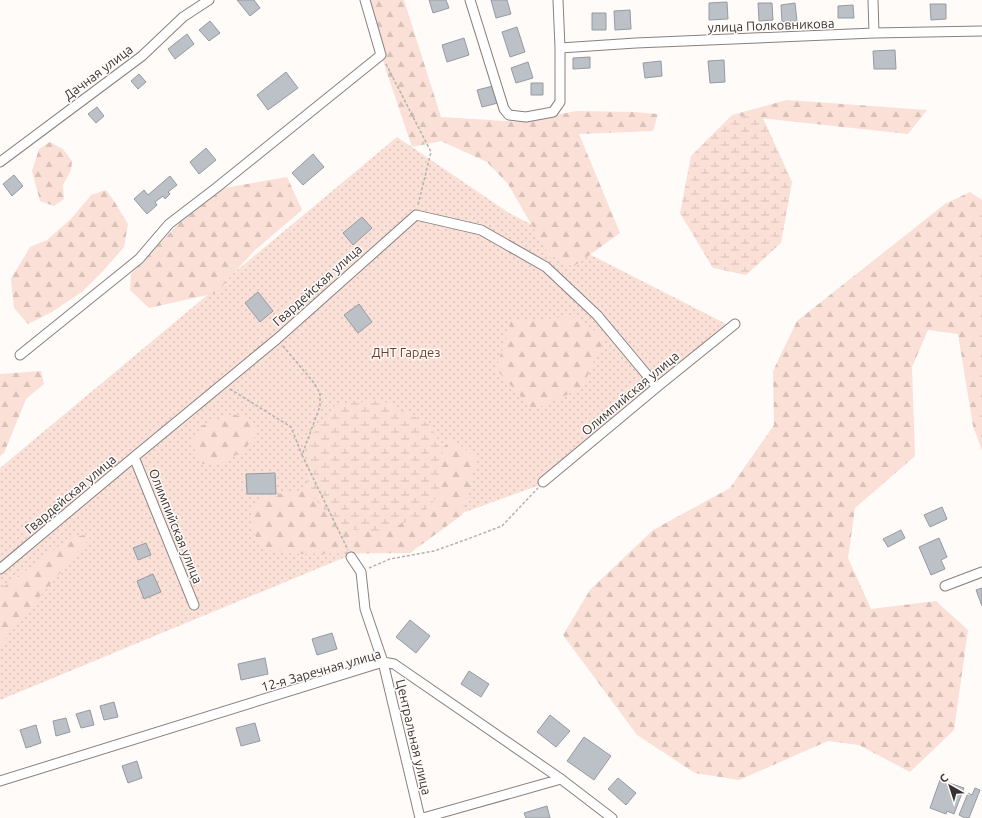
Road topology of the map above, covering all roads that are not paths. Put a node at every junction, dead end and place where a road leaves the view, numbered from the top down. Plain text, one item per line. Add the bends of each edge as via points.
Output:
1 (209, 0) edge
2 (365, 0) edge
3 (470, 0) edge
4 (558, 0) edge
5 (873, 0) edge
6 (982, 31) edge
7 (874, 33) junction
8 (560, 48) junction
9 (0, 162) edge
10 (735, 324) dead end
11 (20, 355) dead end
12 (657, 387) junction
13 (134, 457) junction
14 (543, 482) road end
15 (351, 557) road end
16 (0, 569) edge
17 (982, 572) edge
18 (945, 586) dead end
19 (194, 605) dead end
20 (383, 662) junction
21 (561, 779) junction
22 (0, 781) edge
23 (421, 818) edge
24 (612, 818) edge

1 - 9 street, Дачная улица via 183,17 142,56
2 - 11 street via 381,55 168,224 139,258
3 - 8 street via 504,109 509,115 526,117 553,112 560,102
4 - 8 street
5 - 7 street
6 - 7 street, улица Полковникова
7 - 8 street, улица Полковникова
10 - 12 street, Олимпийская улица
12 - 13 street, Гвардейская улица via 598,315 546,268 481,230 416,214 277,339
12 - 14 street, Олимпийская улица
13 - 16 street, Гвардейская улица
13 - 19 street, Олимпийская улица
15 - 20 street, Центральная улица via 361,572 365,609
17 - 18 street
20 - 21 street, 12-я Заречная улица via 394,664
20 - 22 street, 12-я Заречная улица
20 - 23 street, Центральная улица
21 - 23 street
21 - 24 street, 12-я Заречная улица

